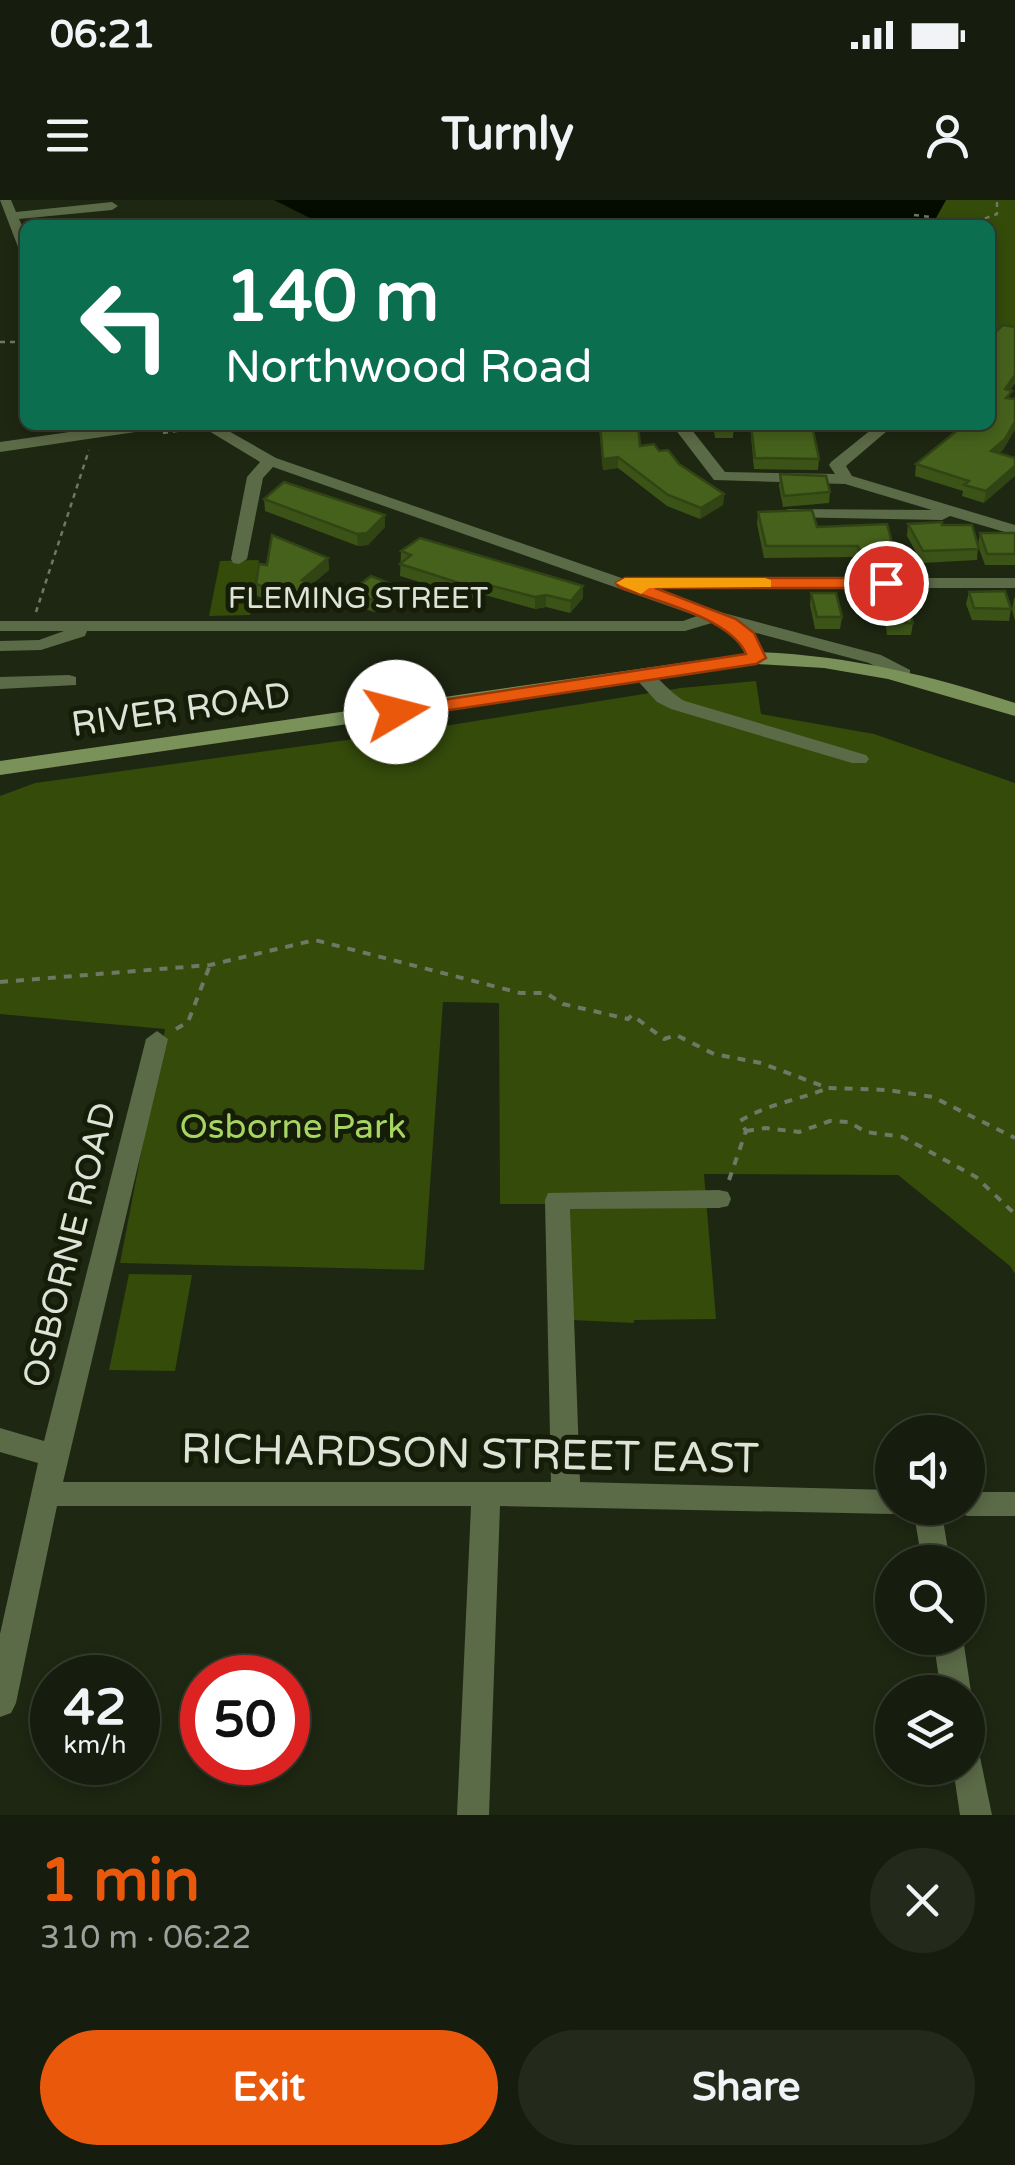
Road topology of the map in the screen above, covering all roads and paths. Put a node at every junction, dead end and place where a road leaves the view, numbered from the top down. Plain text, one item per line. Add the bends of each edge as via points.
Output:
1 (997, 200) edge
2 (112, 206) dead end
3 (7, 211) edge
4 (914, 215) dead end
5 (932, 217) dead end
6 (980, 220) edge
7 (20, 236) edge
8 (114, 430) edge
9 (216, 430) edge
10 (684, 430) edge
11 (880, 430) edge
12 (92, 444) dead end
13 (0, 446) edge
14 (270, 462) junction
15 (846, 479) junction
16 (790, 514) edge
17 (960, 514) junction
18 (1015, 530) edge
19 (240, 558) dead end
20 (625, 583) junction
21 (1015, 583) edge
22 (714, 616) junction
23 (0, 626) edge
24 (31, 626) junction
25 (84, 626) junction
26 (0, 646) edge
27 (756, 658) junction
28 (904, 674) junction
29 (644, 676) junction
30 (70, 681) dead end
31 (0, 682) edge
32 (1015, 710) edge
33 (859, 760) dead end
34 (0, 768) edge
35 (210, 965) junction
36 (0, 982) edge
37 (157, 1040) joint
38 (828, 1088) junction
39 (746, 1131) junction
40 (1015, 1138) edge
41 (719, 1199) joint
42 (1015, 1214) edge
43 (0, 1440) edge
44 (54, 1456) junction
45 (47, 1494) junction
46 (486, 1494) junction
47 (566, 1494) junction
48 (875, 1502) edge
49 (985, 1504) edge
50 (1015, 1504) edge
51 (0, 1702) edge
52 (971, 1785) edge
53 (473, 1815) edge
54 (976, 1815) edge

1 - 6 path via 997,214
2 - 3 street
3 - 7 street
4 - 5 path
8 - 13 street
9 - 14 street
10 - 15 street via 720,477
11 - 15 street via 837,465
12 - 24 path
14 - 19 street via 255,477
14 - 20 street
15 - 17 street
16 - 17 street
17 - 18 street
20 - 21 street
20 - 22 street
22 - 25 street, FLEMING STREET via 685,626
22 - 27 street via 742,630
22 - 28 street via 858,654
23 - 24 street, FLEMING STREET
24 - 25 street, FLEMING STREET
25 - 26 street via 41,645
27 - 28 main road, RIVER ROAD via 829,660
27 - 29 main road, RIVER ROAD
28 - 32 main road, RIVER ROAD
29 - 33 street via 678,705
29 - 34 main road, RIVER ROAD
30 - 31 street
35 - 36 path
35 - 37 path via 188,1022
35 - 38 path via 315,940 632,1016 664,1040 676,1035 714,1054
37 - 44 street, OSBORNE ROAD
38 - 39 path via 755,1110 740,1121
38 - 40 path via 934,1097
39 - 41 path
39 - 42 path via 799,1132 830,1121 903,1137 976,1177
41 - 47 street via 557,1200
43 - 44 street
44 - 45 street, OSBORNE ROAD
45 - 46 street, RICHARDSON STREET EAST
45 - 51 street, OSBORNE ROAD
46 - 47 street, RICHARDSON STREET EAST
46 - 53 street
47 - 48 street, RICHARDSON STREET EAST
49 - 50 street
52 - 54 street

